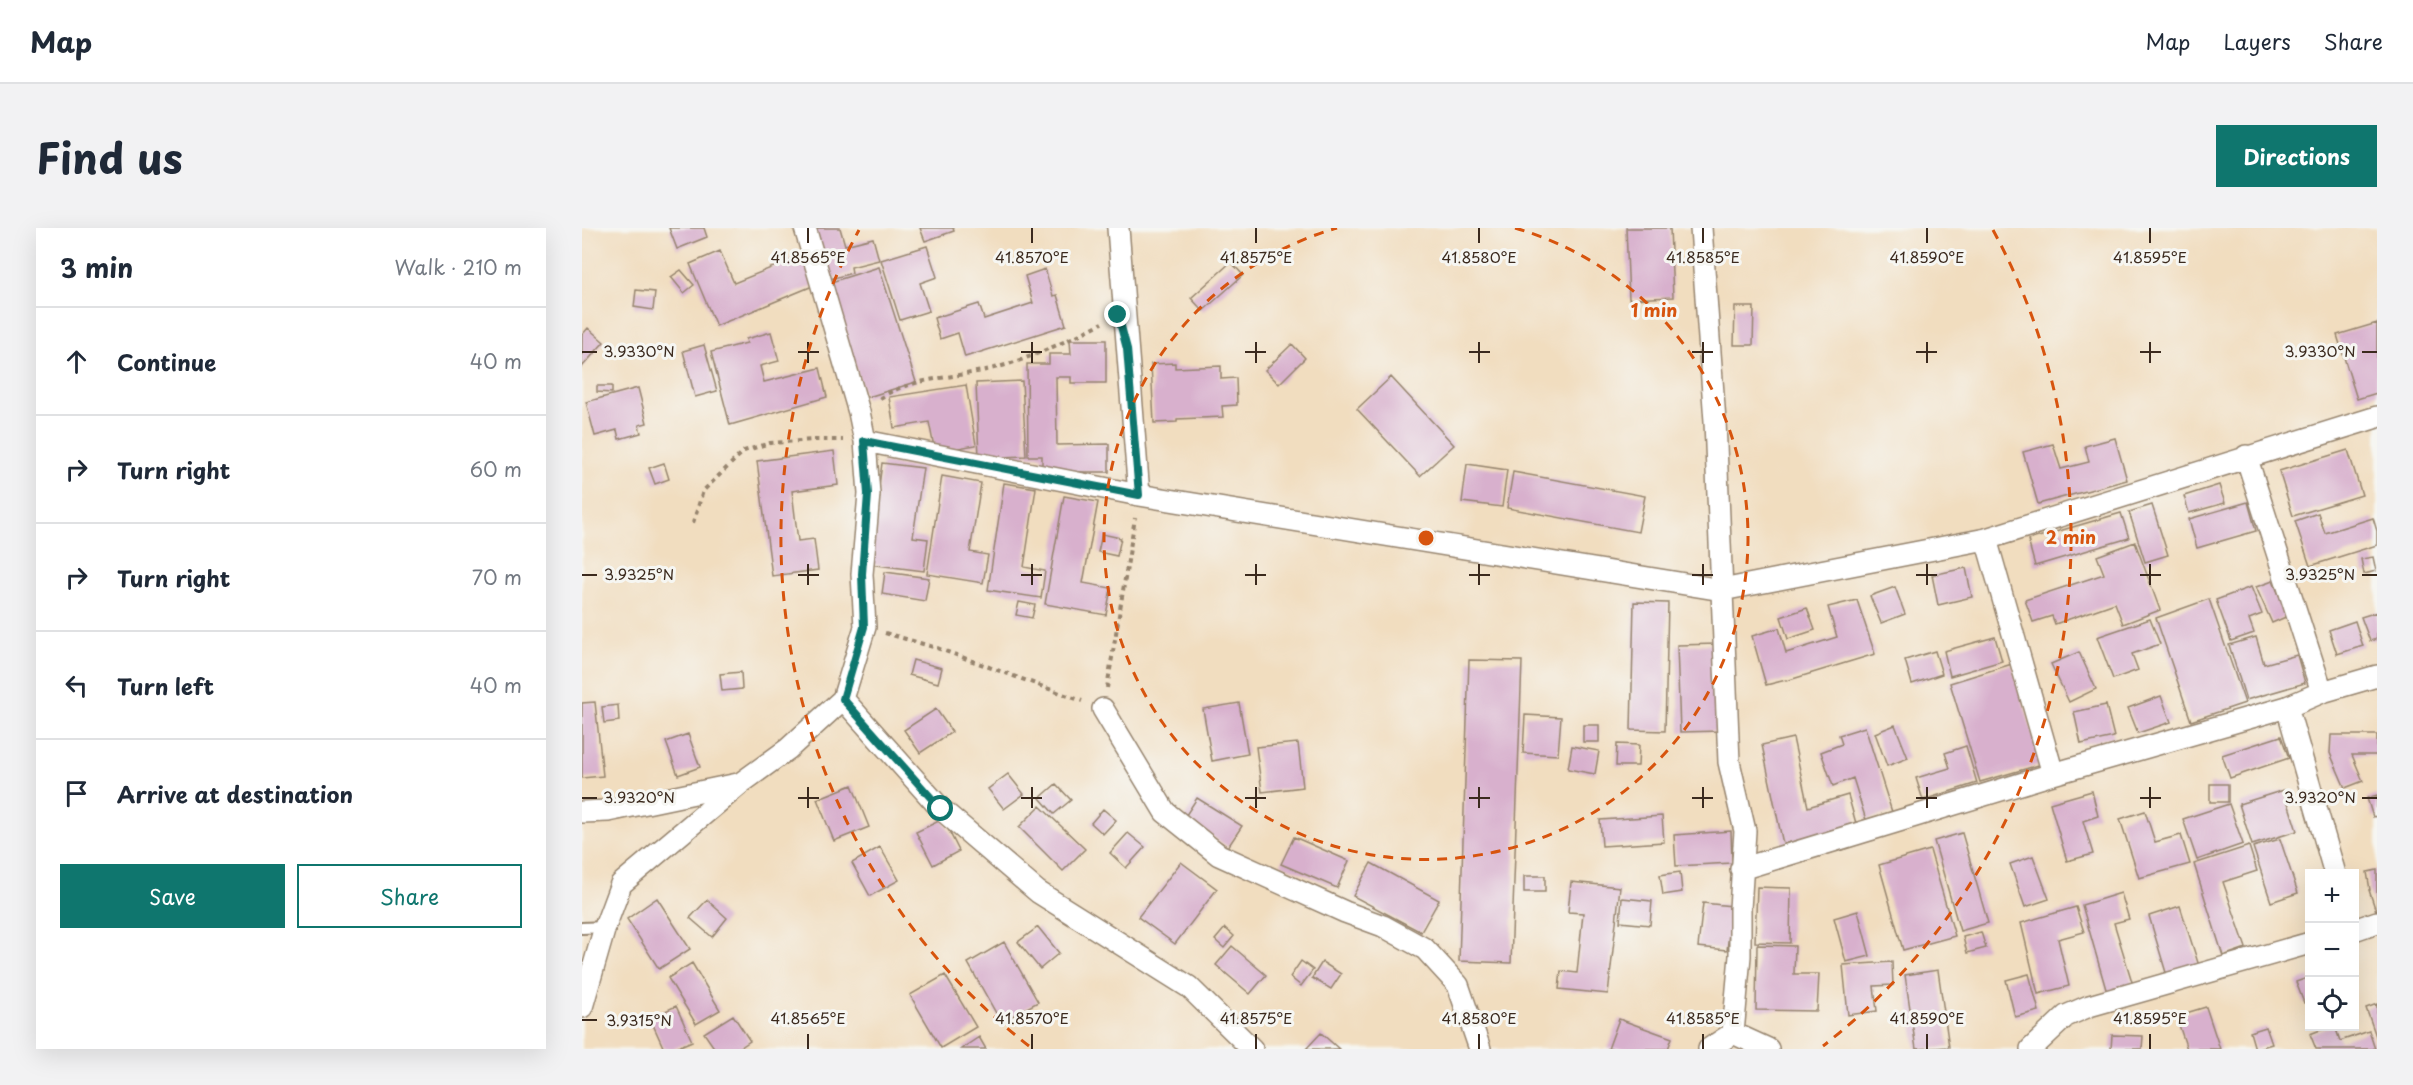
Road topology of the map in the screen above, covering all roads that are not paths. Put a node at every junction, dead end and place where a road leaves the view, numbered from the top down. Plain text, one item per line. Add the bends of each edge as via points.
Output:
1 (805, 228) edge
2 (1118, 228) edge
3 (1701, 228) edge
4 (2377, 417) edge
5 (864, 441) junction
6 (2246, 456) junction
7 (1139, 495) junction
8 (1986, 539) junction
9 (1722, 590) junction
10 (2377, 676) edge
11 (2322, 692) junction
12 (843, 699) junction
13 (2287, 707) junction
14 (1103, 709) road end
15 (2053, 774) junction
16 (741, 783) junction
17 (582, 812) edge
18 (1741, 869) junction
19 (2334, 869) edge
20 (2377, 922) edge
21 (605, 927) junction
22 (582, 928) edge
23 (2359, 929) edge
24 (2305, 944) edge
25 (582, 1007) edge
26 (1733, 1033) junction
27 (1252, 1049) edge
28 (1480, 1049) edge
29 (1709, 1049) edge
30 (1768, 1049) edge
31 (2031, 1049) edge

1 - 5 street
2 - 7 street
3 - 9 street
4 - 6 street
5 - 7 street
5 - 12 street via 868,494 862,574 864,627
6 - 8 street
6 - 11 street
7 - 9 street
8 - 9 street
8 - 15 street
9 - 18 street via 1729,762 1744,831
10 - 11 street
11 - 13 street
12 - 16 street via 788,749
12 - 27 street via 941,809 1038,892 1189,987
13 - 15 street
13 - 19 street
14 - 28 street via 1165,812 1219,855 1383,926 1425,949 1458,985
15 - 18 street
16 - 17 street
16 - 21 street via 621,884
18 - 26 street via 1740,956
20 - 23 street
21 - 22 lane
21 - 25 street
24 - 31 street via 2089,1006 2066,1016
26 - 29 street
26 - 30 street

